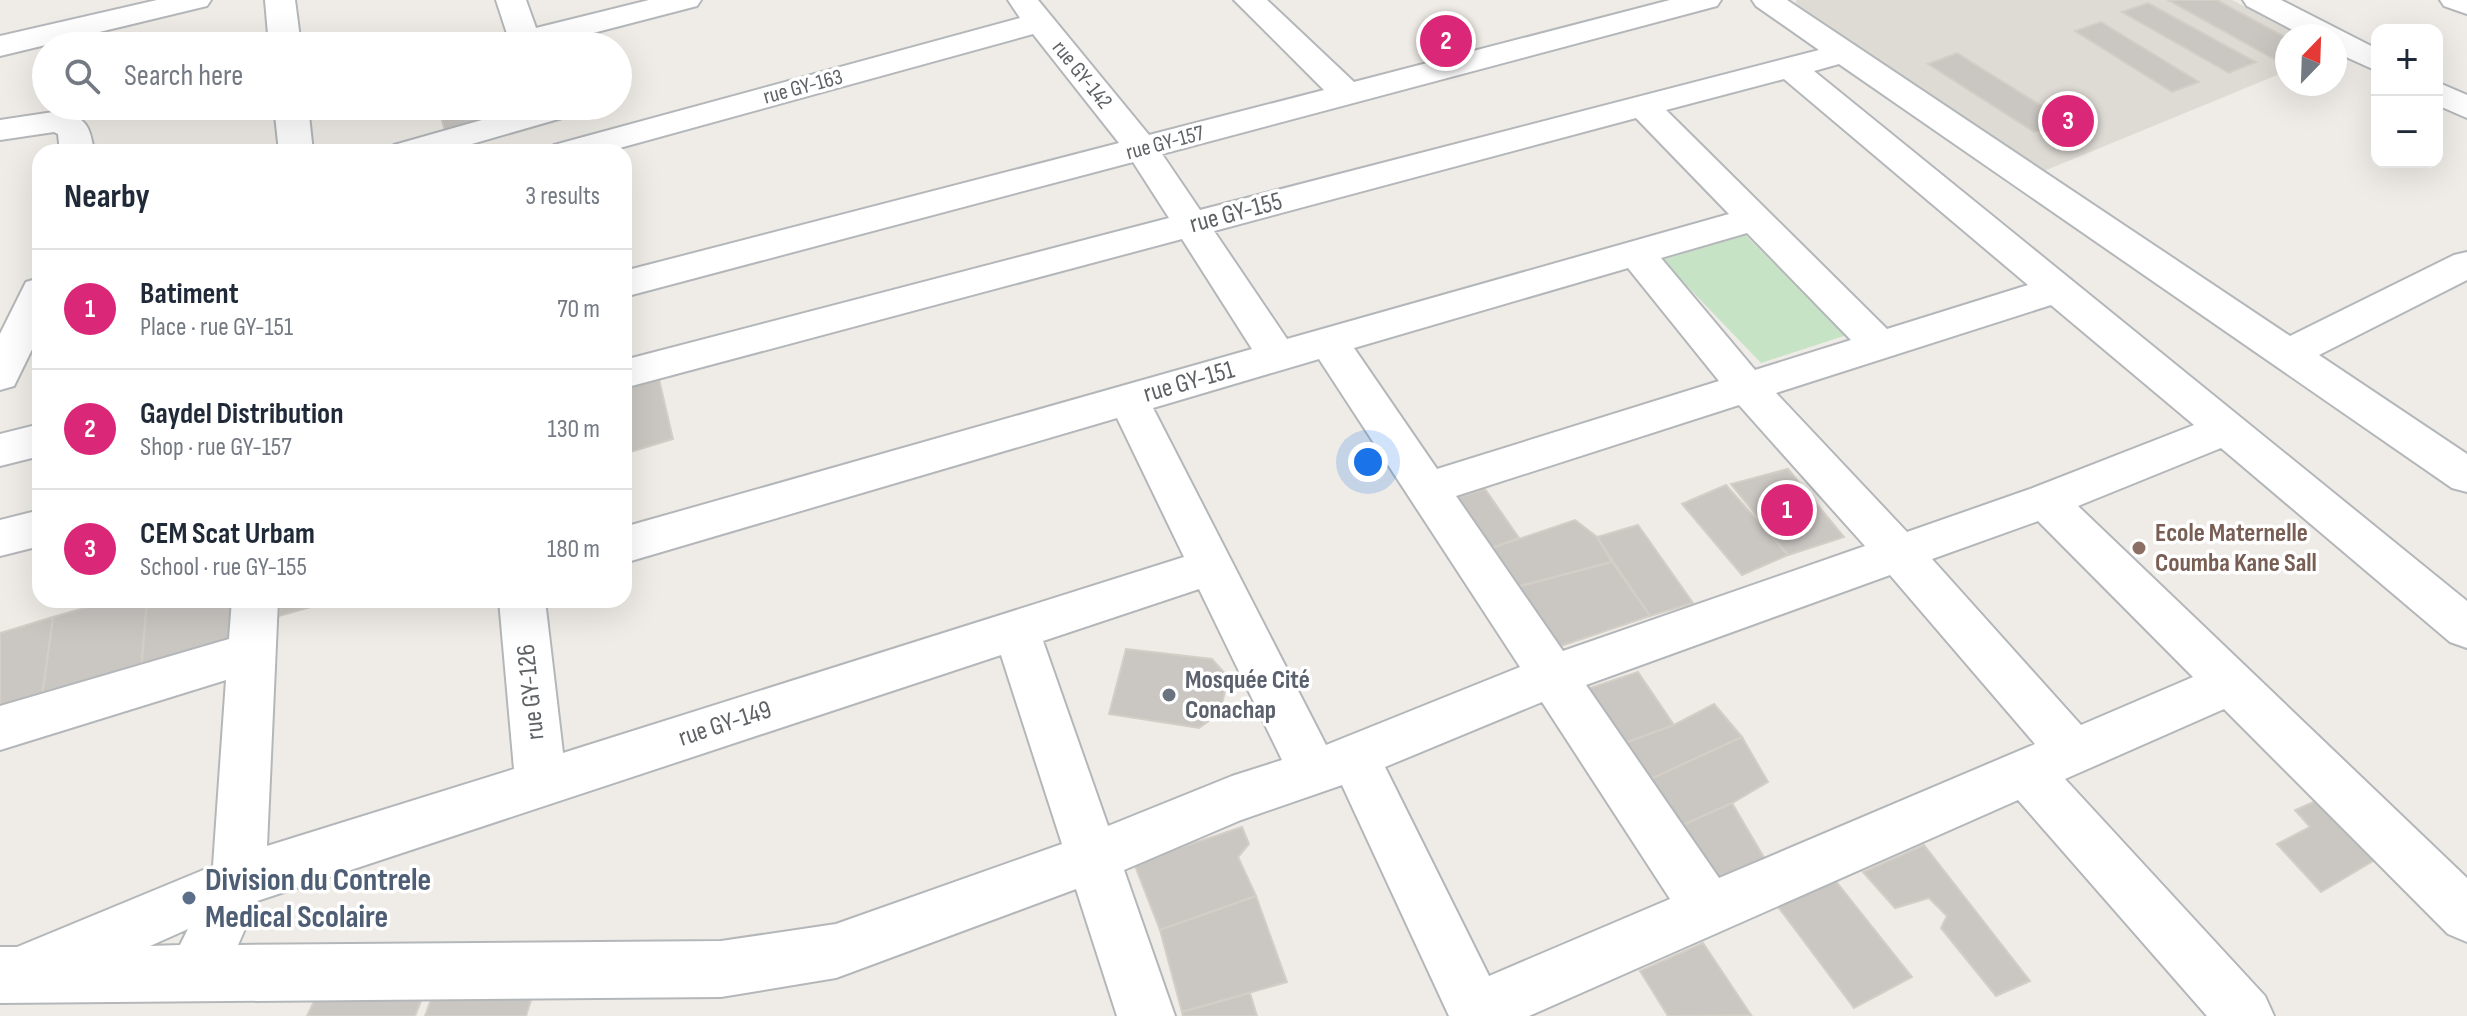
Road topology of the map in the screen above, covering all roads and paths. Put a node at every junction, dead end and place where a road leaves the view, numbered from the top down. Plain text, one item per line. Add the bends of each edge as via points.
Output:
1 (196, 0) edge
2 (280, 0) edge
3 (511, 0) edge
4 (686, 0) edge
5 (1706, 0) edge
6 (1767, 0) edge
7 (2258, 0) edge
8 (2455, 0) edge
9 (1258, 2) edge
10 (2467, 5) edge
11 (1031, 11) edge
12 (2305, 24) edge
13 (60, 32) edge
14 (283, 32) edge
15 (522, 32) edge
16 (567, 32) edge
17 (32, 38) edge
18 (0, 46) edge
19 (2347, 46) edge
20 (1847, 52) junction
21 (2371, 58) edge
22 (1790, 67) junction
23 (1349, 95) junction
24 (2443, 95) edge
25 (1643, 106) junction
26 (2467, 108) edge
27 (293, 120) edge
28 (511, 120) edge
29 (554, 120) edge
30 (0, 130) edge
31 (76, 144) edge
32 (295, 144) edge
33 (432, 144) edge
34 (563, 144) edge
35 (592, 144) edge
36 (1142, 149) junction
37 (1754, 219) junction
38 (1192, 225) junction
39 (1636, 253) junction
40 (2467, 264) edge
41 (632, 282) edge
42 (2058, 289) junction
43 (32, 308) edge
44 (1329, 342) junction
45 (1880, 346) junction
46 (2288, 354) junction
47 (1277, 356) junction
48 (632, 372) edge
49 (0, 376) edge
50 (1746, 387) junction
51 (1128, 399) junction
52 (2227, 429) junction
53 (32, 442) edge
54 (0, 450) edge
55 (2467, 476) edge
56 (1427, 489) junction
57 (2045, 501) junction
58 (32, 530) edge
59 (0, 538) edge
60 (632, 543) edge
61 (1897, 551) junction
62 (1212, 567) junction
63 (255, 608) edge
64 (523, 608) edge
65 (2467, 628) edge
66 (1016, 630) junction
67 (252, 652) junction
68 (1552, 676) junction
69 (2232, 683) junction
70 (0, 728) edge
71 (2049, 762) junction
72 (1334, 765) junction
73 (541, 783) junction
74 (1092, 858) junction
75 (239, 881) junction
76 (1708, 909) junction
77 (2467, 915) edge
78 (197, 972) junction
79 (7, 975) edge
80 (1478, 1013) edge
81 (1146, 1016) edge
82 (2245, 1016) edge

1 - 13 street
2 - 14 street
3 - 15 street
4 - 16 street
5 - 23 street, rue GY-157
6 - 20 street
7 - 12 street
8 - 10 street
9 - 23 street
11 - 35 street, rue GY-163
11 - 36 street, rue GY-142
17 - 18 street
19 - 21 street
20 - 22 street, rue GY-155
20 - 46 street
22 - 25 street, rue GY-155
22 - 42 street
23 - 36 street, rue GY-157
24 - 26 street
25 - 37 street
25 - 38 street, rue GY-155
27 - 32 street
28 - 33 street
29 - 34 street
30 - 31 street via 60,121 74,130
36 - 38 street, rue GY-142
36 - 41 street, rue GY-157
37 - 39 street, rue GY-151
37 - 45 street
38 - 47 street, rue GY-142
38 - 48 street, rue GY-155
39 - 44 street, rue GY-151
39 - 50 street
40 - 46 street
42 - 45 street
42 - 52 street
43 - 49 street
44 - 47 street, rue GY-151
44 - 56 street
45 - 50 street
46 - 55 street
47 - 51 street, rue GY-151
50 - 56 street
50 - 61 street
51 - 60 street, rue GY-151
51 - 62 street
52 - 57 street
52 - 65 street
53 - 54 street
56 - 68 street
57 - 61 street
57 - 69 street
58 - 59 street
61 - 68 street
61 - 71 street
62 - 66 street, rue GY-149
62 - 72 street
63 - 67 street
64 - 73 street, rue GY-126
66 - 73 street, rue GY-149
66 - 74 street
67 - 70 street
67 - 75 street
68 - 72 street
68 - 76 street
69 - 71 street
69 - 77 street
71 - 76 street
71 - 82 street
72 - 74 street
72 - 80 street
73 - 75 street, rue GY-149
74 - 78 street via 836,951 721,969
74 - 81 street
75 - 78 street
75 - 79 street, rue GY-149
76 - 80 street
78 - 79 street

